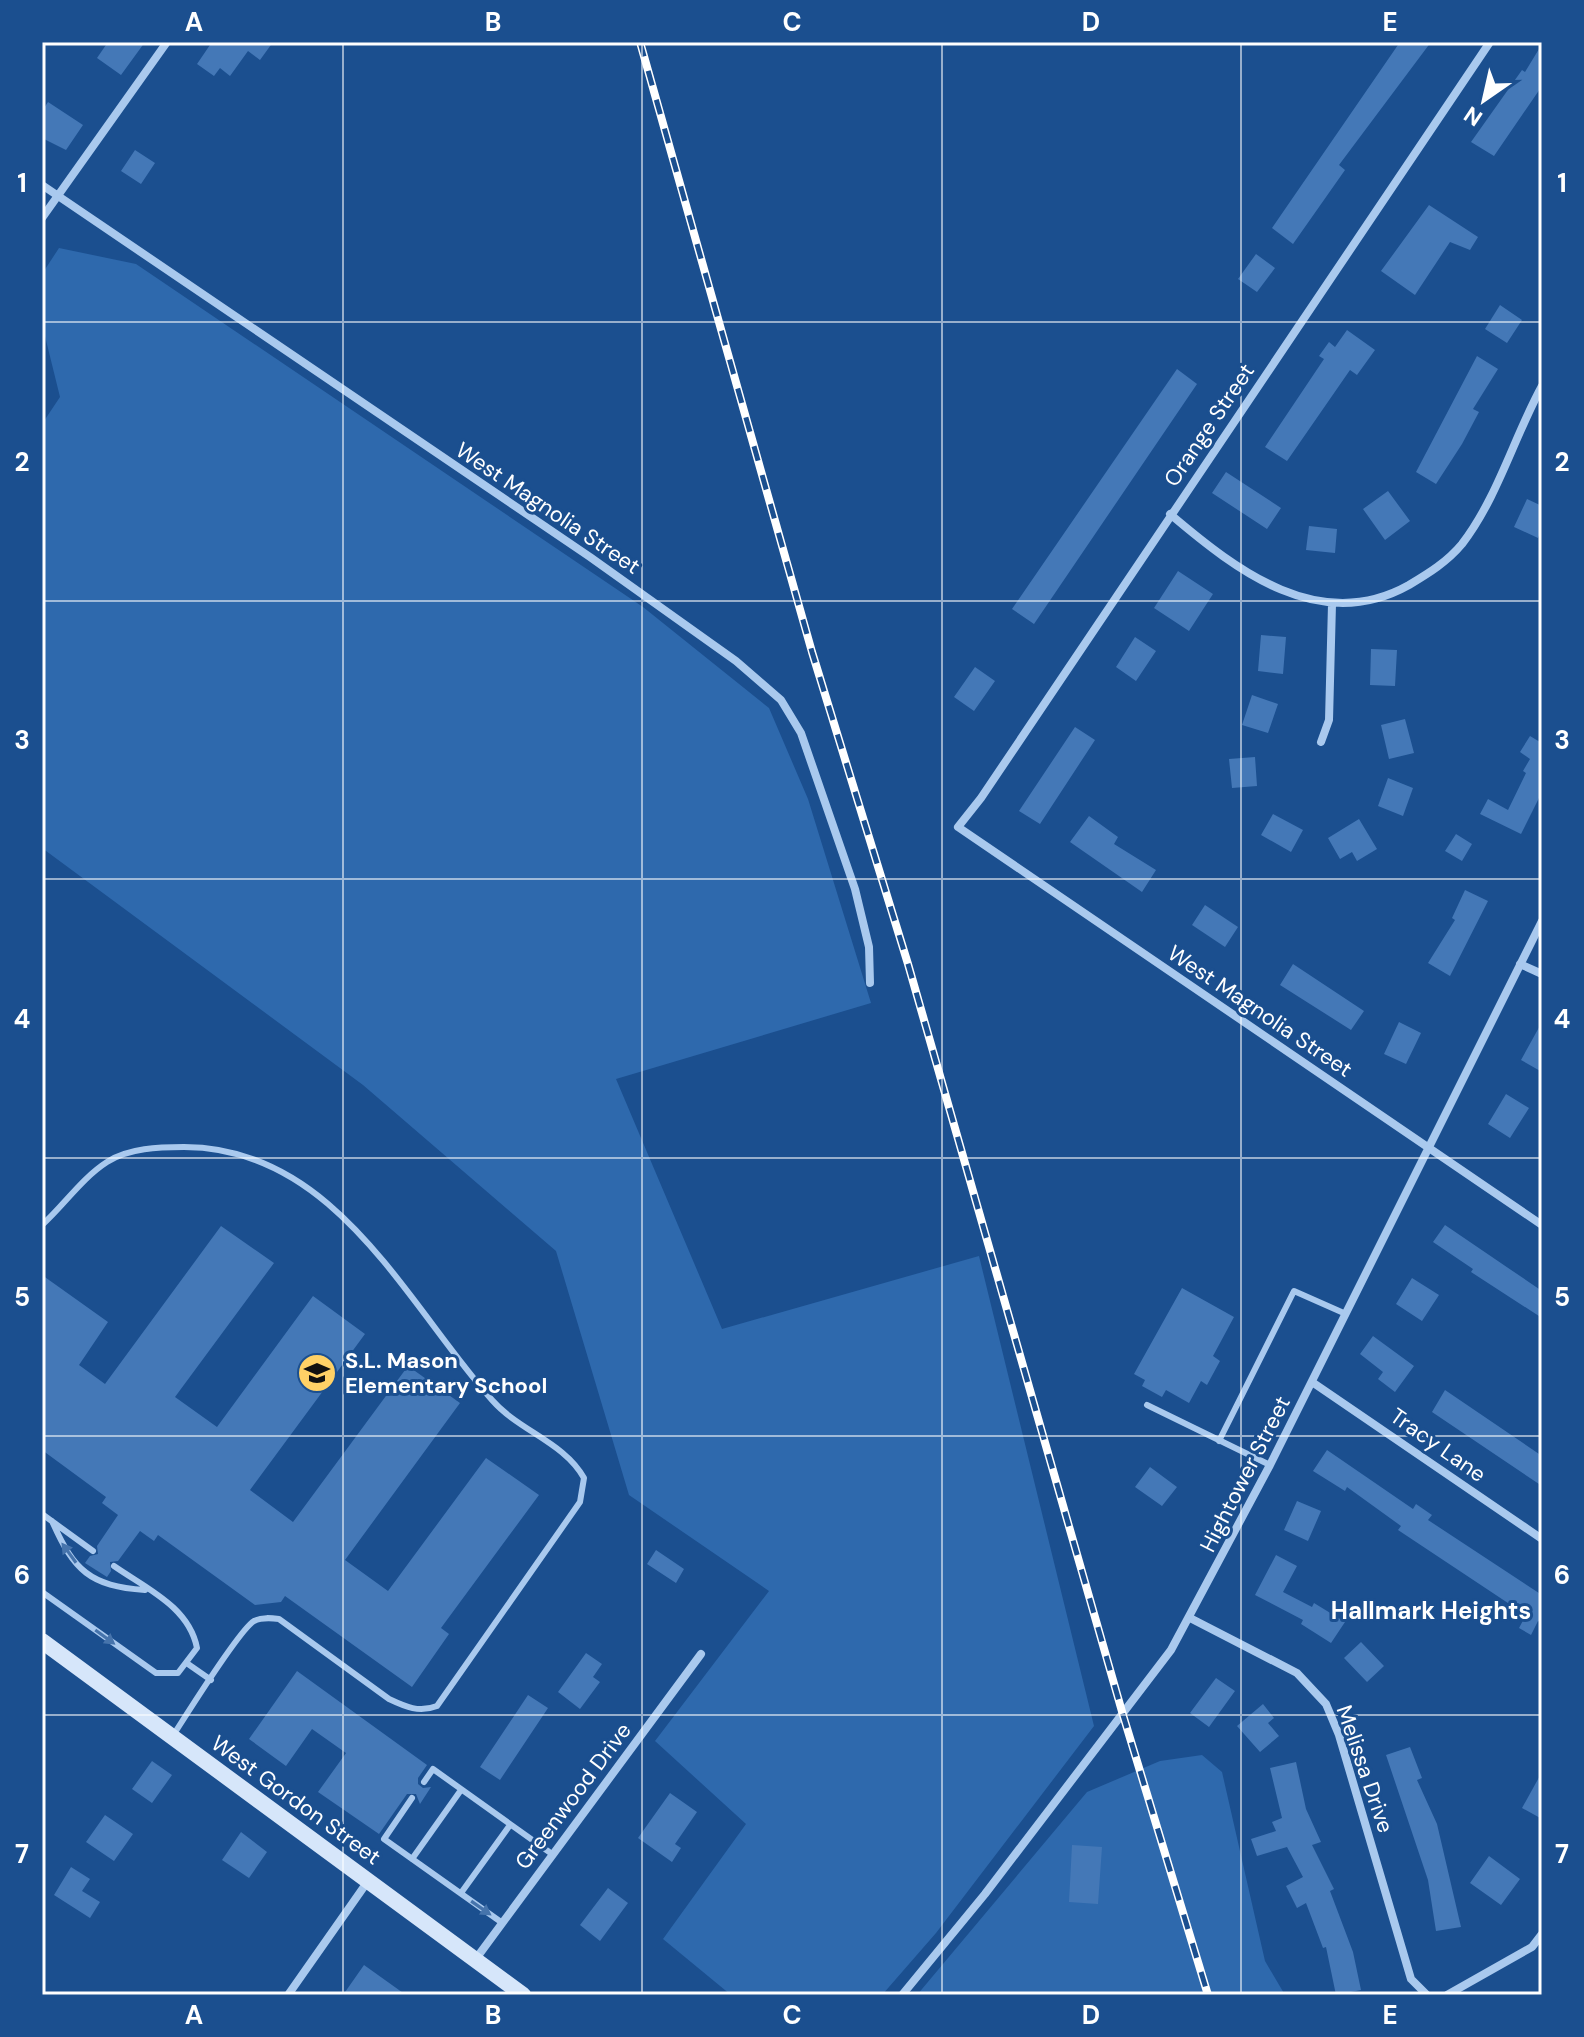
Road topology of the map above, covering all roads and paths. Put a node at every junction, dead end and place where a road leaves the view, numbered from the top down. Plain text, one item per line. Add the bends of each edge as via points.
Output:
1 (167, 42) edge
2 (1490, 42) edge
3 (42, 185) edge
4 (57, 195) junction
5 (42, 218) edge
6 (1542, 386) edge
7 (1170, 514) junction
8 (1332, 604) junction
9 (1321, 742) dead end
10 (958, 827) joint
11 (1542, 921) edge
12 (1520, 964) junction
13 (1542, 974) edge
14 (870, 983) dead end
15 (1430, 1146) junction
16 (42, 1225) edge
17 (1542, 1225) edge
18 (1346, 1314) junction
19 (1312, 1382) junction
20 (1147, 1405) dead end
21 (1219, 1441) junction
22 (1270, 1465) junction
23 (42, 1514) edge
24 (52, 1521) junction
25 (1542, 1539) edge
26 (93, 1551) dead end
27 (114, 1566) dead end
28 (149, 1590) junction
29 (42, 1592) edge
30 (1190, 1618) junction
31 (42, 1641) edge
32 (701, 1654) dead end
33 (188, 1664) junction
34 (211, 1680) junction
35 (172, 1737) junction
36 (424, 1782) dead end
37 (461, 1790) junction
38 (412, 1798) dead end
39 (510, 1825) junction
40 (552, 1854) junction
41 (412, 1859) junction
42 (368, 1881) junction
43 (461, 1893) junction
44 (501, 1922) junction
45 (1542, 1934) edge
46 (475, 1960) junction
47 (288, 1995) edge
48 (523, 1995) edge
49 (902, 1995) edge
50 (1427, 1995) edge
51 (1447, 1995) edge

1 - 4 street
2 - 7 street, Orange Street
3 - 4 street, West Magnolia Street
4 - 5 street
4 - 14 street, West Magnolia Street via 590,557 774,692 801,733 855,889 869,947
6 - 8 street via 1483,508 1446,560 1397,592 1369,602
7 - 8 street via 1214,552 1257,577 1299,599
7 - 10 street, Orange Street
8 - 9 street via 1329,720
10 - 15 street, West Magnolia Street
11 - 12 street, Hightower Street
12 - 13 street
12 - 15 street, Hightower Street
15 - 17 street, West Magnolia Street
15 - 18 street, Hightower Street
16 - 34 lane via 110,1160 156,1147 229,1151 271,1166 326,1202 382,1257 494,1402 563,1453 584,1478 580,1502 437,1706 409,1709 389,1699 279,1619 268,1617 253,1621
18 - 19 street, Hightower Street
18 - 21 lane via 1294,1291
19 - 22 street, Hightower Street
19 - 25 street, Tracy Lane
20 - 21 lane
21 - 22 lane
22 - 30 street, Hightower Street
23 - 24 lane
24 - 26 lane
28 -> 24 lane via 108,1586 86,1572 67,1557
27 - 28 lane
28 - 33 lane via 193,1626 197,1648
29 -> 33 lane via 156,1673 178,1673
30 - 49 street, Hightower Street via 1155,1674
30 - 50 street, Melissa Drive via 1297,1673 1326,1704 1411,1979
31 - 35 street, West Gordon Street
32 - 40 street, Greenwood Drive
33 - 34 lane
34 - 35 lane
35 - 42 street, West Gordon Street
36 - 37 lane via 433,1769
37 - 39 lane
37 - 41 lane
38 - 41 lane via 384,1839
39 - 40 lane
39 - 43 lane
40 - 44 street, Greenwood Drive
41 - 43 lane
42 - 46 street, West Gordon Street
42 - 47 street
43 -> 44 lane
44 - 46 street, Greenwood Drive
45 - 51 street via 1532,1947
46 - 48 street, West Gordon Street

